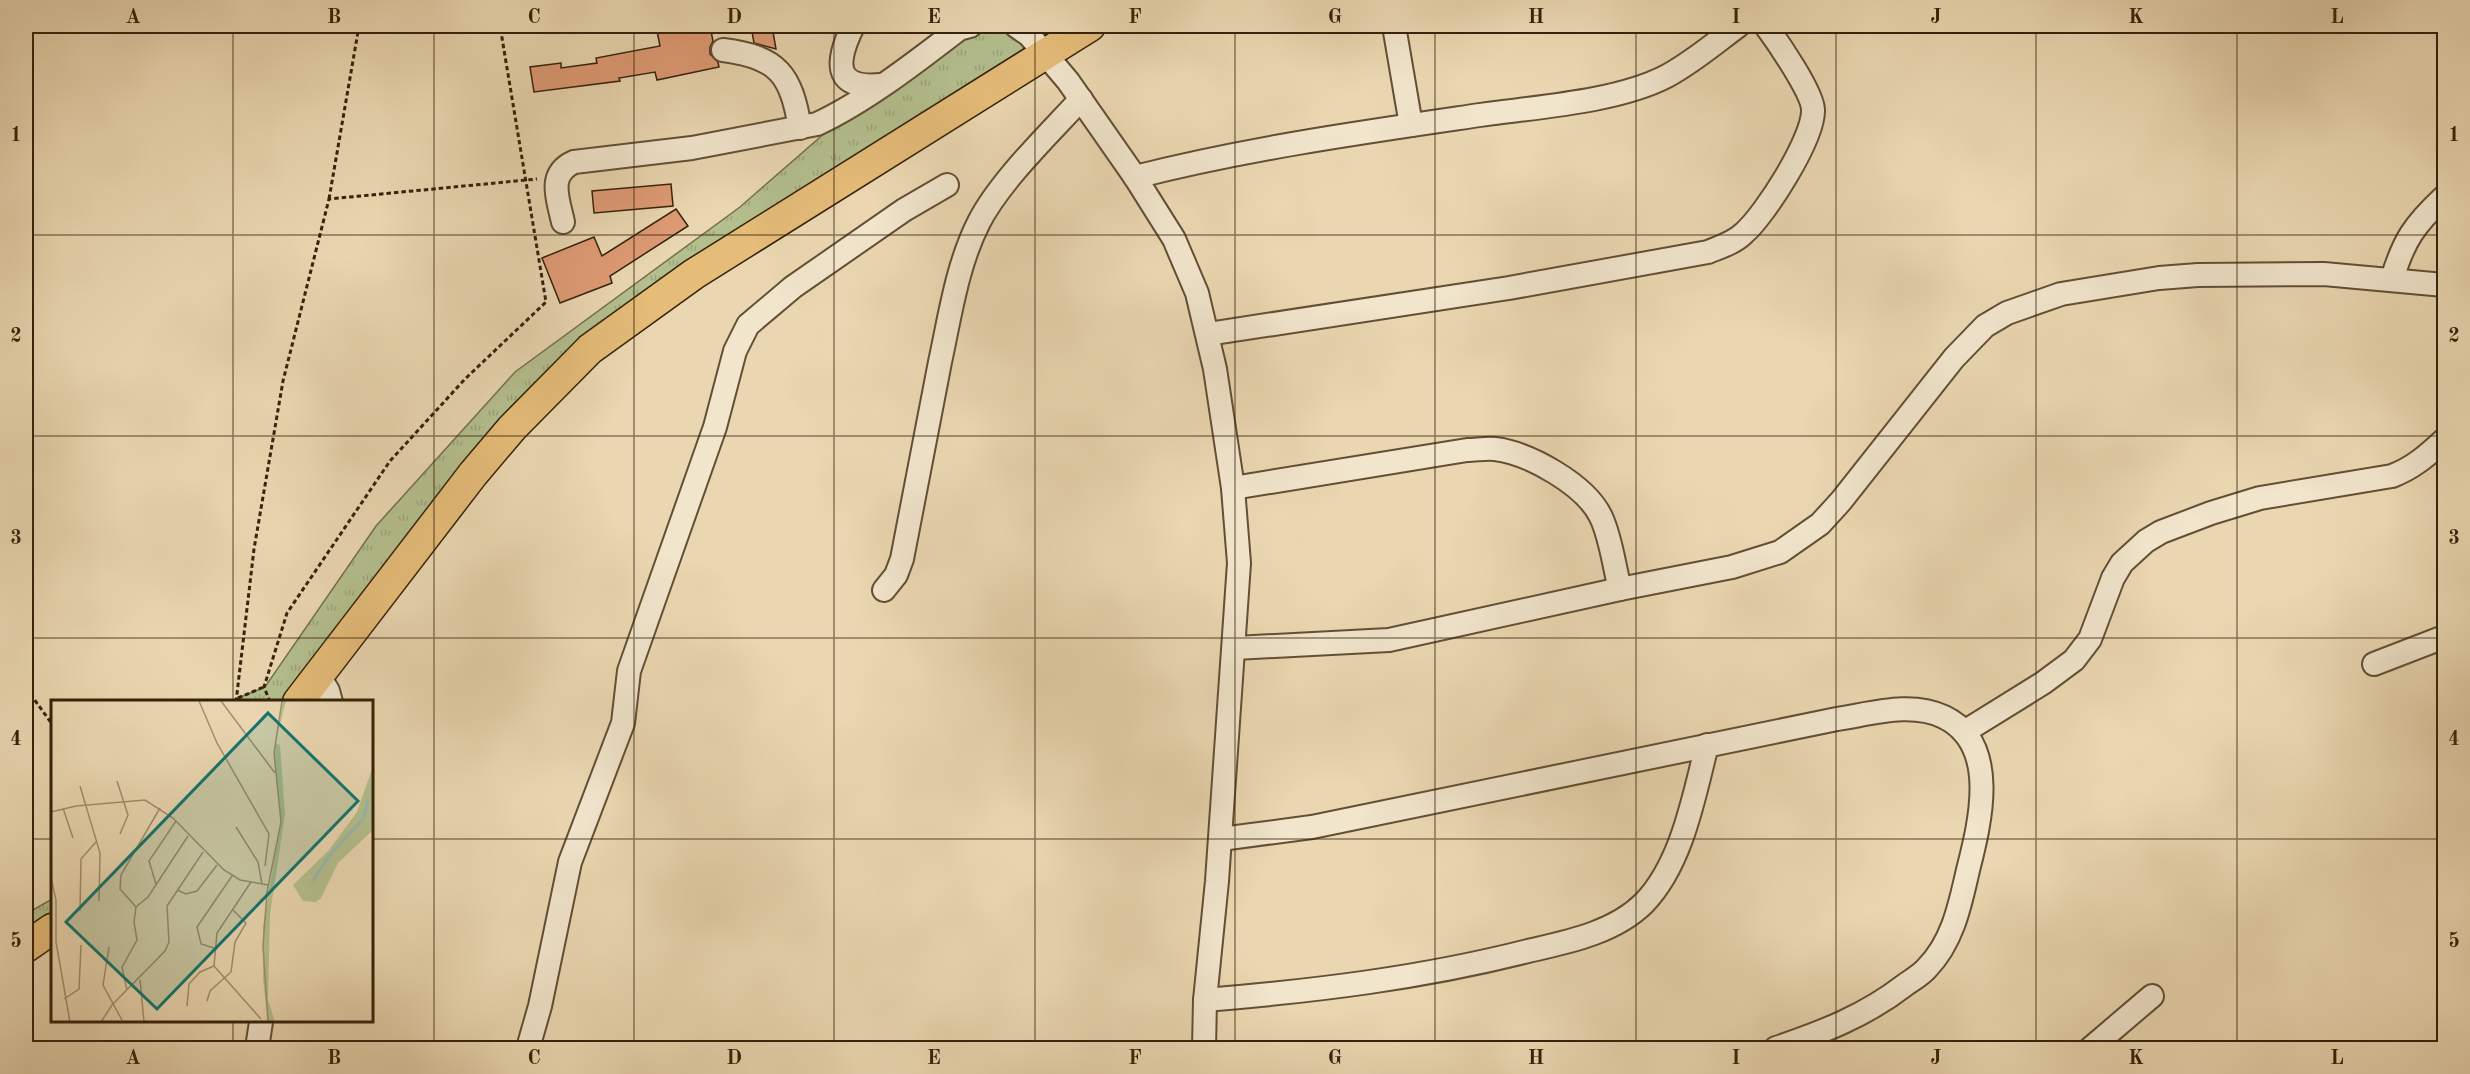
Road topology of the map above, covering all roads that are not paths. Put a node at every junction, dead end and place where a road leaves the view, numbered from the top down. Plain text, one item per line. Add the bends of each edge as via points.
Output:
1 (853, 26) edge
2 (970, 26) edge
3 (1016, 26) edge
4 (1090, 26) edge
5 (1394, 26) edge
6 (1738, 26) edge
7 (1766, 26) edge
8 (723, 50) dead end
9 (1047, 54) junction
10 (880, 85) junction
11 (1081, 99) junction
12 (1411, 125) junction
13 (800, 128) junction
14 (1134, 177) junction
15 (947, 185) dead end
16 (2445, 197) edge
17 (563, 222) dead end
18 (2392, 279) junction
19 (2445, 285) edge
20 (1208, 334) junction
21 (2445, 440) edge
22 (1233, 488) junction
23 (1620, 589) junction
24 (884, 590) dead end
25 (2445, 637) edge
26 (1235, 648) junction
27 (2374, 664) dead end
28 (325, 689) edge
29 (302, 700) edge
30 (1964, 732) junction
31 (1707, 745) junction
32 (1221, 839) junction
33 (51, 930) edge
34 (26, 947) edge
35 (2152, 996) dead end
36 (1205, 1000) junction
37 (261, 1023) edge
38 (257, 1048) edge
39 (528, 1048) edge
40 (1204, 1048) edge
41 (1776, 1048) edge
42 (2091, 1048) edge

1 - 10 street via 841,54 844,76 858,86
2 - 10 street via 959,29
3 - 9 street
4 - 9 main road
5 - 12 street
6 - 12 street via 1667,76 1644,85 1571,102
7 - 20 street via 1809,95 1812,118 1774,196 1745,233 1731,243 1707,252 1509,288
8 - 13 street via 750,53 772,65 789,85
9 - 11 street
9 - 28 main road via 694,274 590,349 473,474 364,614
10 - 13 street via 832,117
11 - 14 street
11 - 24 street via 998,194 980,220 968,249 951,309 902,559
12 - 14 street via 1228,154
13 - 17 street via 692,148 574,162 565,166 556,179
14 - 20 street via 1183,257
15 - 39 street via 904,210 763,310 748,325 735,351 715,427 629,670 623,723 570,862
16 - 18 street via 2408,237
18 - 19 street
18 - 23 street via 2279,273 2198,275 2061,294 2023,306 1985,326 1969,342 1841,501 1802,538 1780,552 1732,567
20 - 22 street
21 - 30 street via 2420,462 2392,476 2260,498 2177,525 2146,541 2122,563 2090,639 2074,660
22 - 23 street via 1467,450 1493,448 1509,452 1563,478 1595,506 1602,518
22 - 26 street via 1239,563
23 - 26 street via 1389,640
25 - 27 street
26 - 32 street
28 - 29 main road
30 - 31 street via 1944,717 1908,709
30 - 41 street via 1980,771 1981,812 1961,898 1942,950 1926,969 1858,1017
31 - 32 street via 1312,827
31 - 36 street via 1686,825 1658,885 1632,914 1610,927 1553,945 1430,973
32 - 36 street
33 - 34 main road
35 - 42 street
36 - 40 street
37 - 38 street

